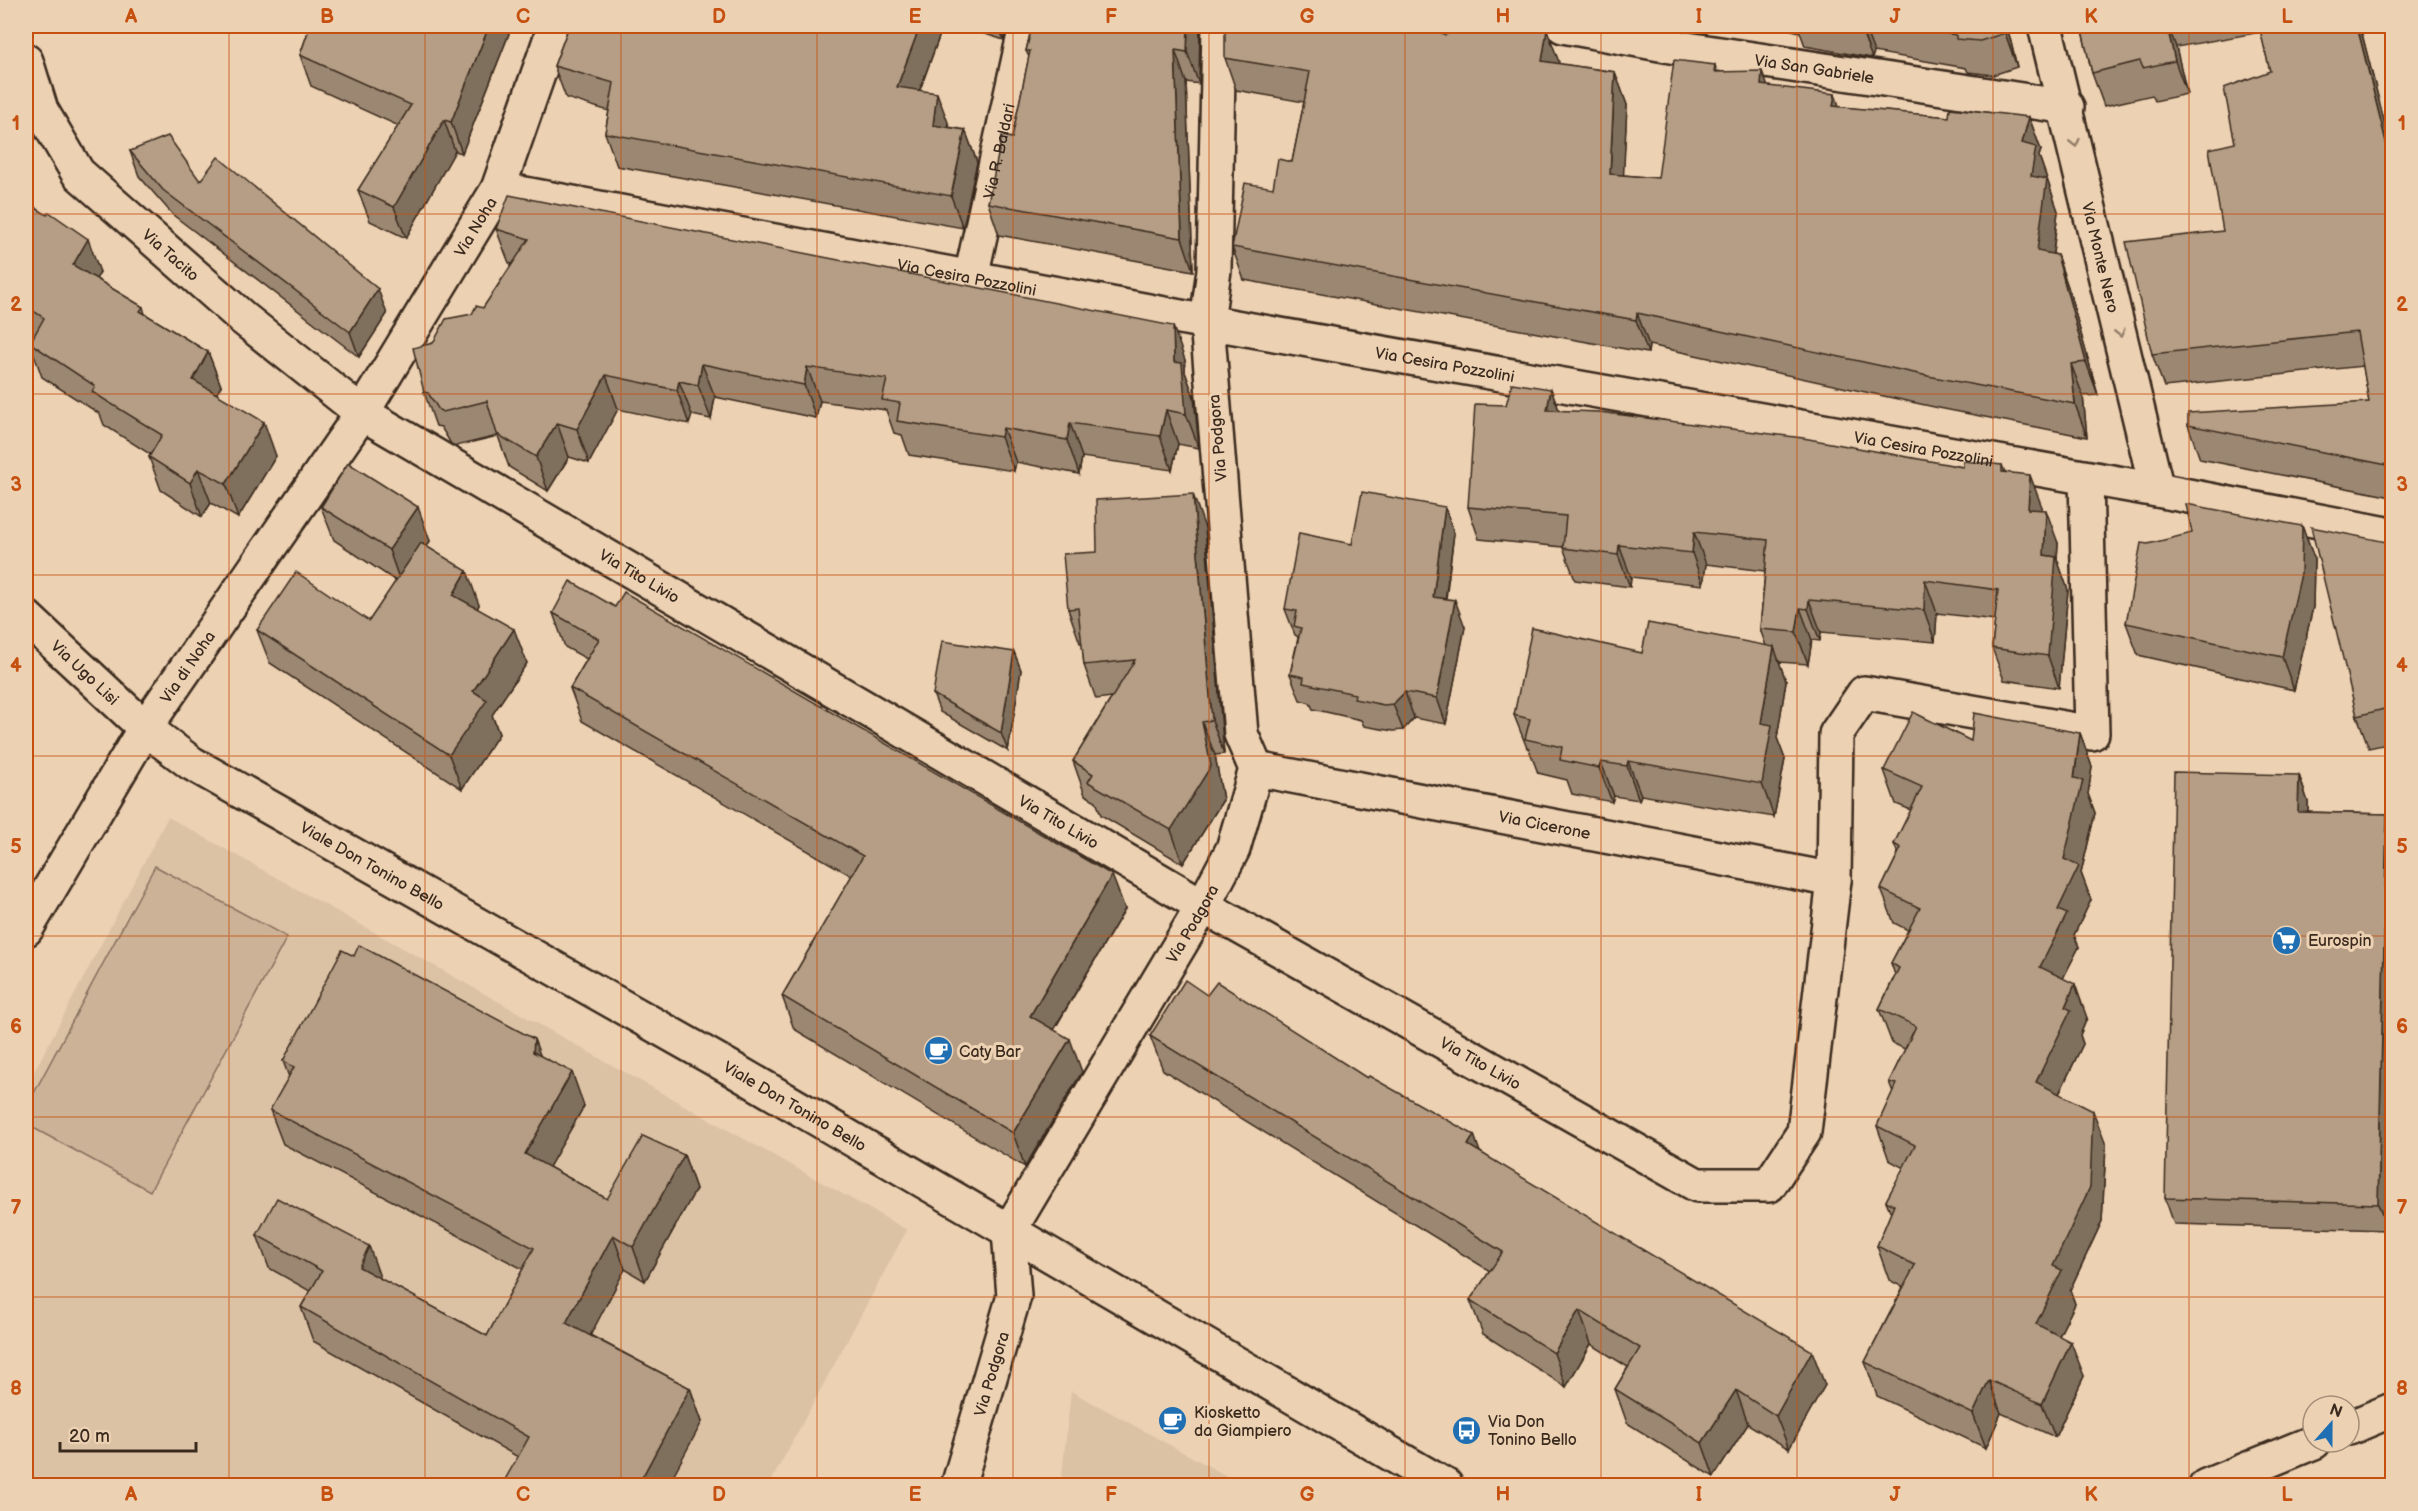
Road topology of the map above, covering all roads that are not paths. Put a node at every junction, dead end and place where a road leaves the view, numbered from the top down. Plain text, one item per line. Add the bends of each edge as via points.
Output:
1 (555, 26) edge
2 (1026, 26) edge
3 (1219, 26) edge
4 (1563, 26) edge
5 (2045, 26) edge
6 (1684, 37) edge
7 (26, 61) edge
8 (2067, 107) junction
9 (498, 189) junction
10 (972, 277) junction
11 (1208, 322) junction
12 (362, 413) junction
13 (2086, 478) junction
14 (2157, 490) junction
15 (2392, 536) edge
16 (26, 617) edge
17 (145, 728) junction
18 (1256, 769) junction
19 (1834, 880) junction
20 (1203, 906) junction
21 (26, 929) edge
22 (1009, 1231) junction
23 (2392, 1410) edge
24 (2361, 1423) edge
25 (2301, 1447) edge
26 (958, 1485) edge
27 (1446, 1485) edge
28 (2206, 1485) edge

1 - 9 street, Via Noha
2 - 10 street, Via R. Baldari
3 - 11 street, Via Podgora via 1214,270
4 - 6 street, Via San Gabriele
5 - 8 street, Via Monte Nero
6 - 8 street, Via San Gabriele
7 - 12 street, Via Tacito via 41,110 78,173 244,319
8 -> 14 street, Via Monte Nero
9 - 10 street, Via Cesira Pozzolini
9 - 12 street, Via Noha
10 - 11 street, Via Cesira Pozzolini
11 - 13 street, Via Cesira Pozzolini
11 - 18 street, Via Podgora via 1241,734
12 - 17 street, Via di Noha
12 - 20 street, Via Tito Livio
13 - 14 street, Via Cesira Pozzolini
13 - 19 street via 2092,734 1864,693 1836,734
14 - 15 street, Via Cesira Pozzolini
16 - 17 street, Via Ugo Lisi
17 - 21 street, Via di Noha
17 - 22 street, Viale Don Tonino Bello via 191,763 727,1066
18 - 19 street, Via Cicerone
18 - 20 street, Via Podgora via 1233,849
19 - 20 street, Via Tito Livio via 1804,1132 1768,1185 1697,1185
20 - 22 street, Via Podgora
22 - 26 street, Via Podgora via 1014,1296
22 - 27 street, Viale Don Tonino Bello
23 - 24 street
25 - 28 street

